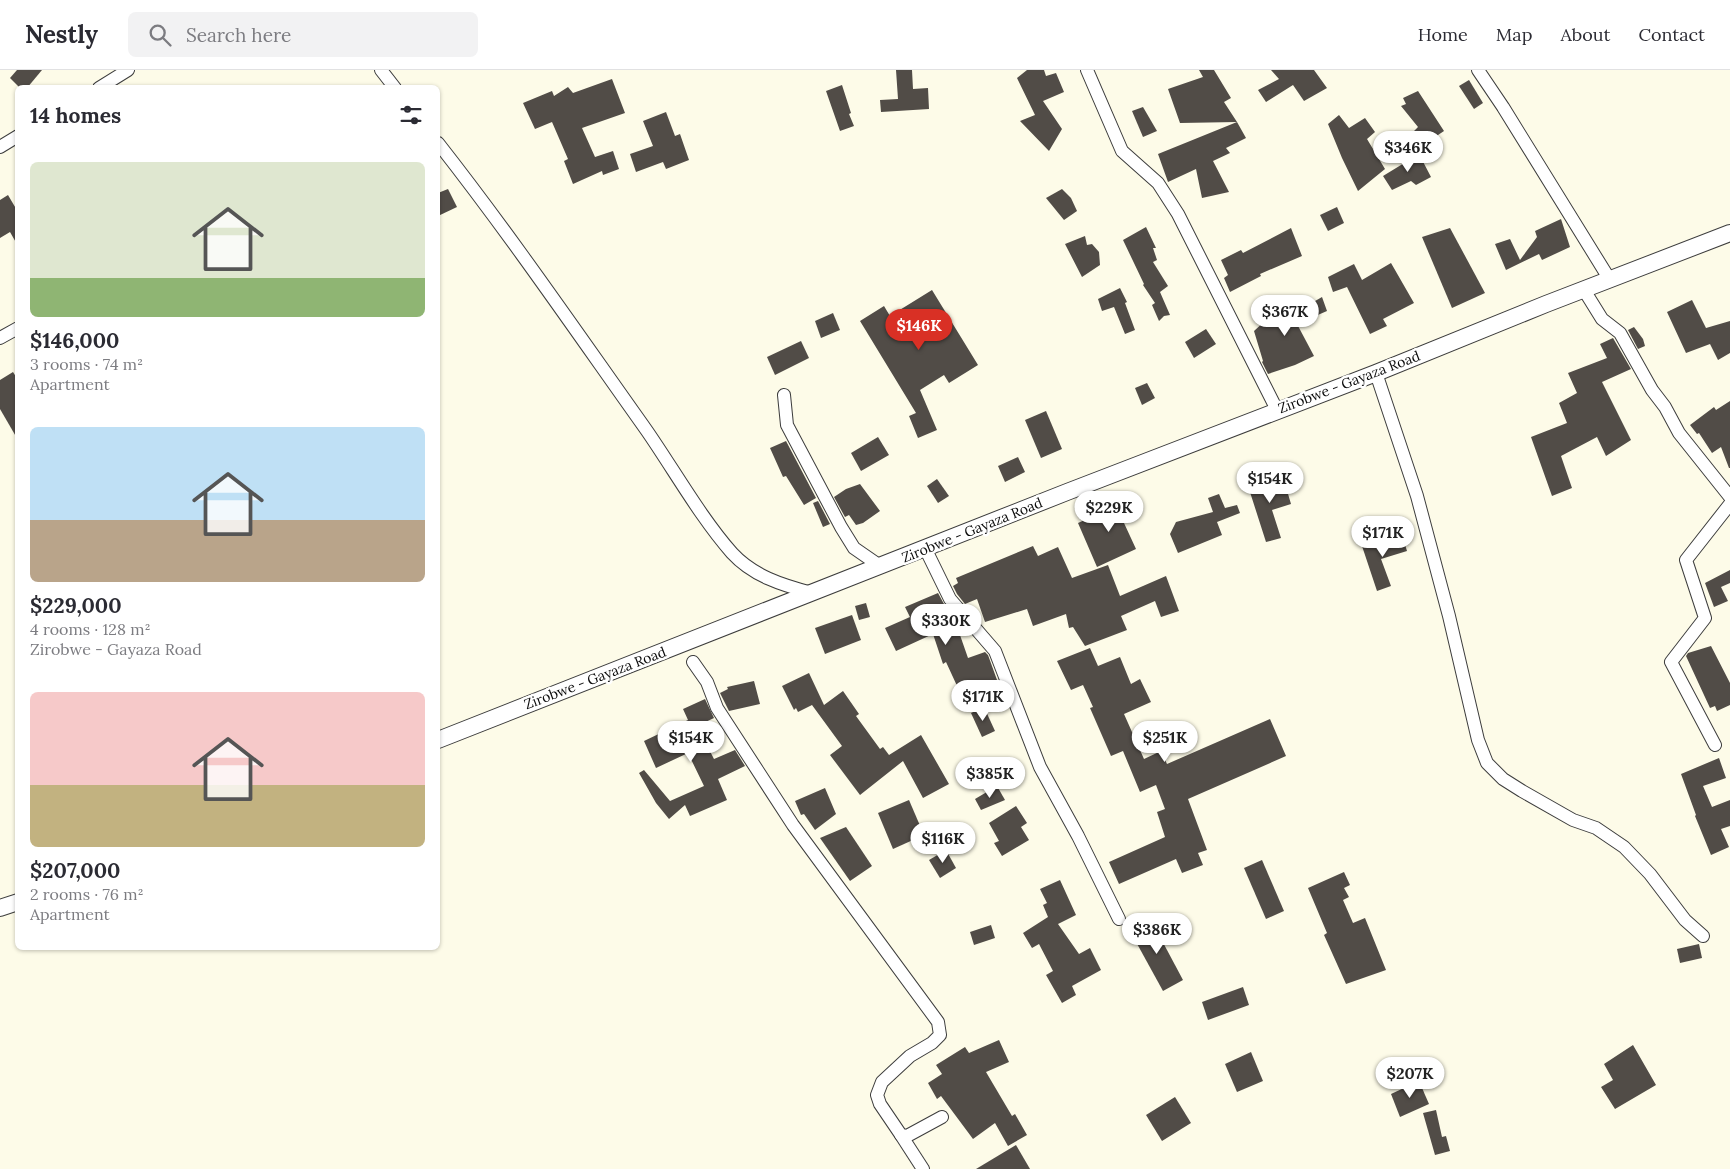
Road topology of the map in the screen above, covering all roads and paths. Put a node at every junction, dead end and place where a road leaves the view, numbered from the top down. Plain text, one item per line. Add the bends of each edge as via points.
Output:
1 (128, 70) edge
2 (381, 70) edge
3 (1087, 70) edge
4 (1478, 70) edge
5 (104, 85) edge
6 (393, 85) edge
7 (15, 138) edge
8 (440, 146) edge
9 (0, 147) edge
10 (1730, 233) edge
11 (1610, 280) junction
12 (1584, 290) junction
13 (15, 330) edge
14 (0, 338) edge
15 (1376, 372) junction
16 (784, 395) dead end
17 (1277, 410) junction
18 (1730, 497) edge
19 (1730, 504) edge
20 (925, 548) junction
21 (880, 566) junction
22 (812, 593) junction
23 (693, 662) dead end
24 (440, 739) edge
25 (1715, 745) dead end
26 (15, 903) edge
27 (0, 908) edge
28 (1119, 918) dead end
29 (1703, 936) dead end
30 (942, 1117) dead end
31 (901, 1134) junction
32 (923, 1169) edge

1 - 5 street
2 - 6 street
3 - 17 street via 1122,151 1158,183 1178,214
4 - 11 street
7 - 9 street
8 - 22 street via 494,215 732,554 772,581
10 - 11 street, Zirobwe - Gayaza Road
11 - 12 street, Zirobwe - Gayaza Road
12 - 15 street, Zirobwe - Gayaza Road
12 - 18 street via 1602,319 1620,333 1679,433
13 - 14 street
15 - 17 street, Zirobwe - Gayaza Road
15 - 29 street via 1417,496 1478,740 1487,762 1502,779 1573,820 1596,828 1624,847 1650,874 1685,920
16 - 21 street via 787,425 841,527 854,548
17 - 20 street, Zirobwe - Gayaza Road
19 - 25 street via 1686,560 1705,618 1671,662
20 - 21 street, Zirobwe - Gayaza Road
20 - 28 street via 950,599 995,651 1040,767
21 - 22 street, Zirobwe - Gayaza Road
22 - 24 street, Zirobwe - Gayaza Road
23 - 31 street via 707,682 717,708 793,825 938,1022 940,1035 932,1044 910,1056 882,1082 878,1096 880,1104
26 - 27 street
30 - 31 street via 907,1136
31 - 32 street

